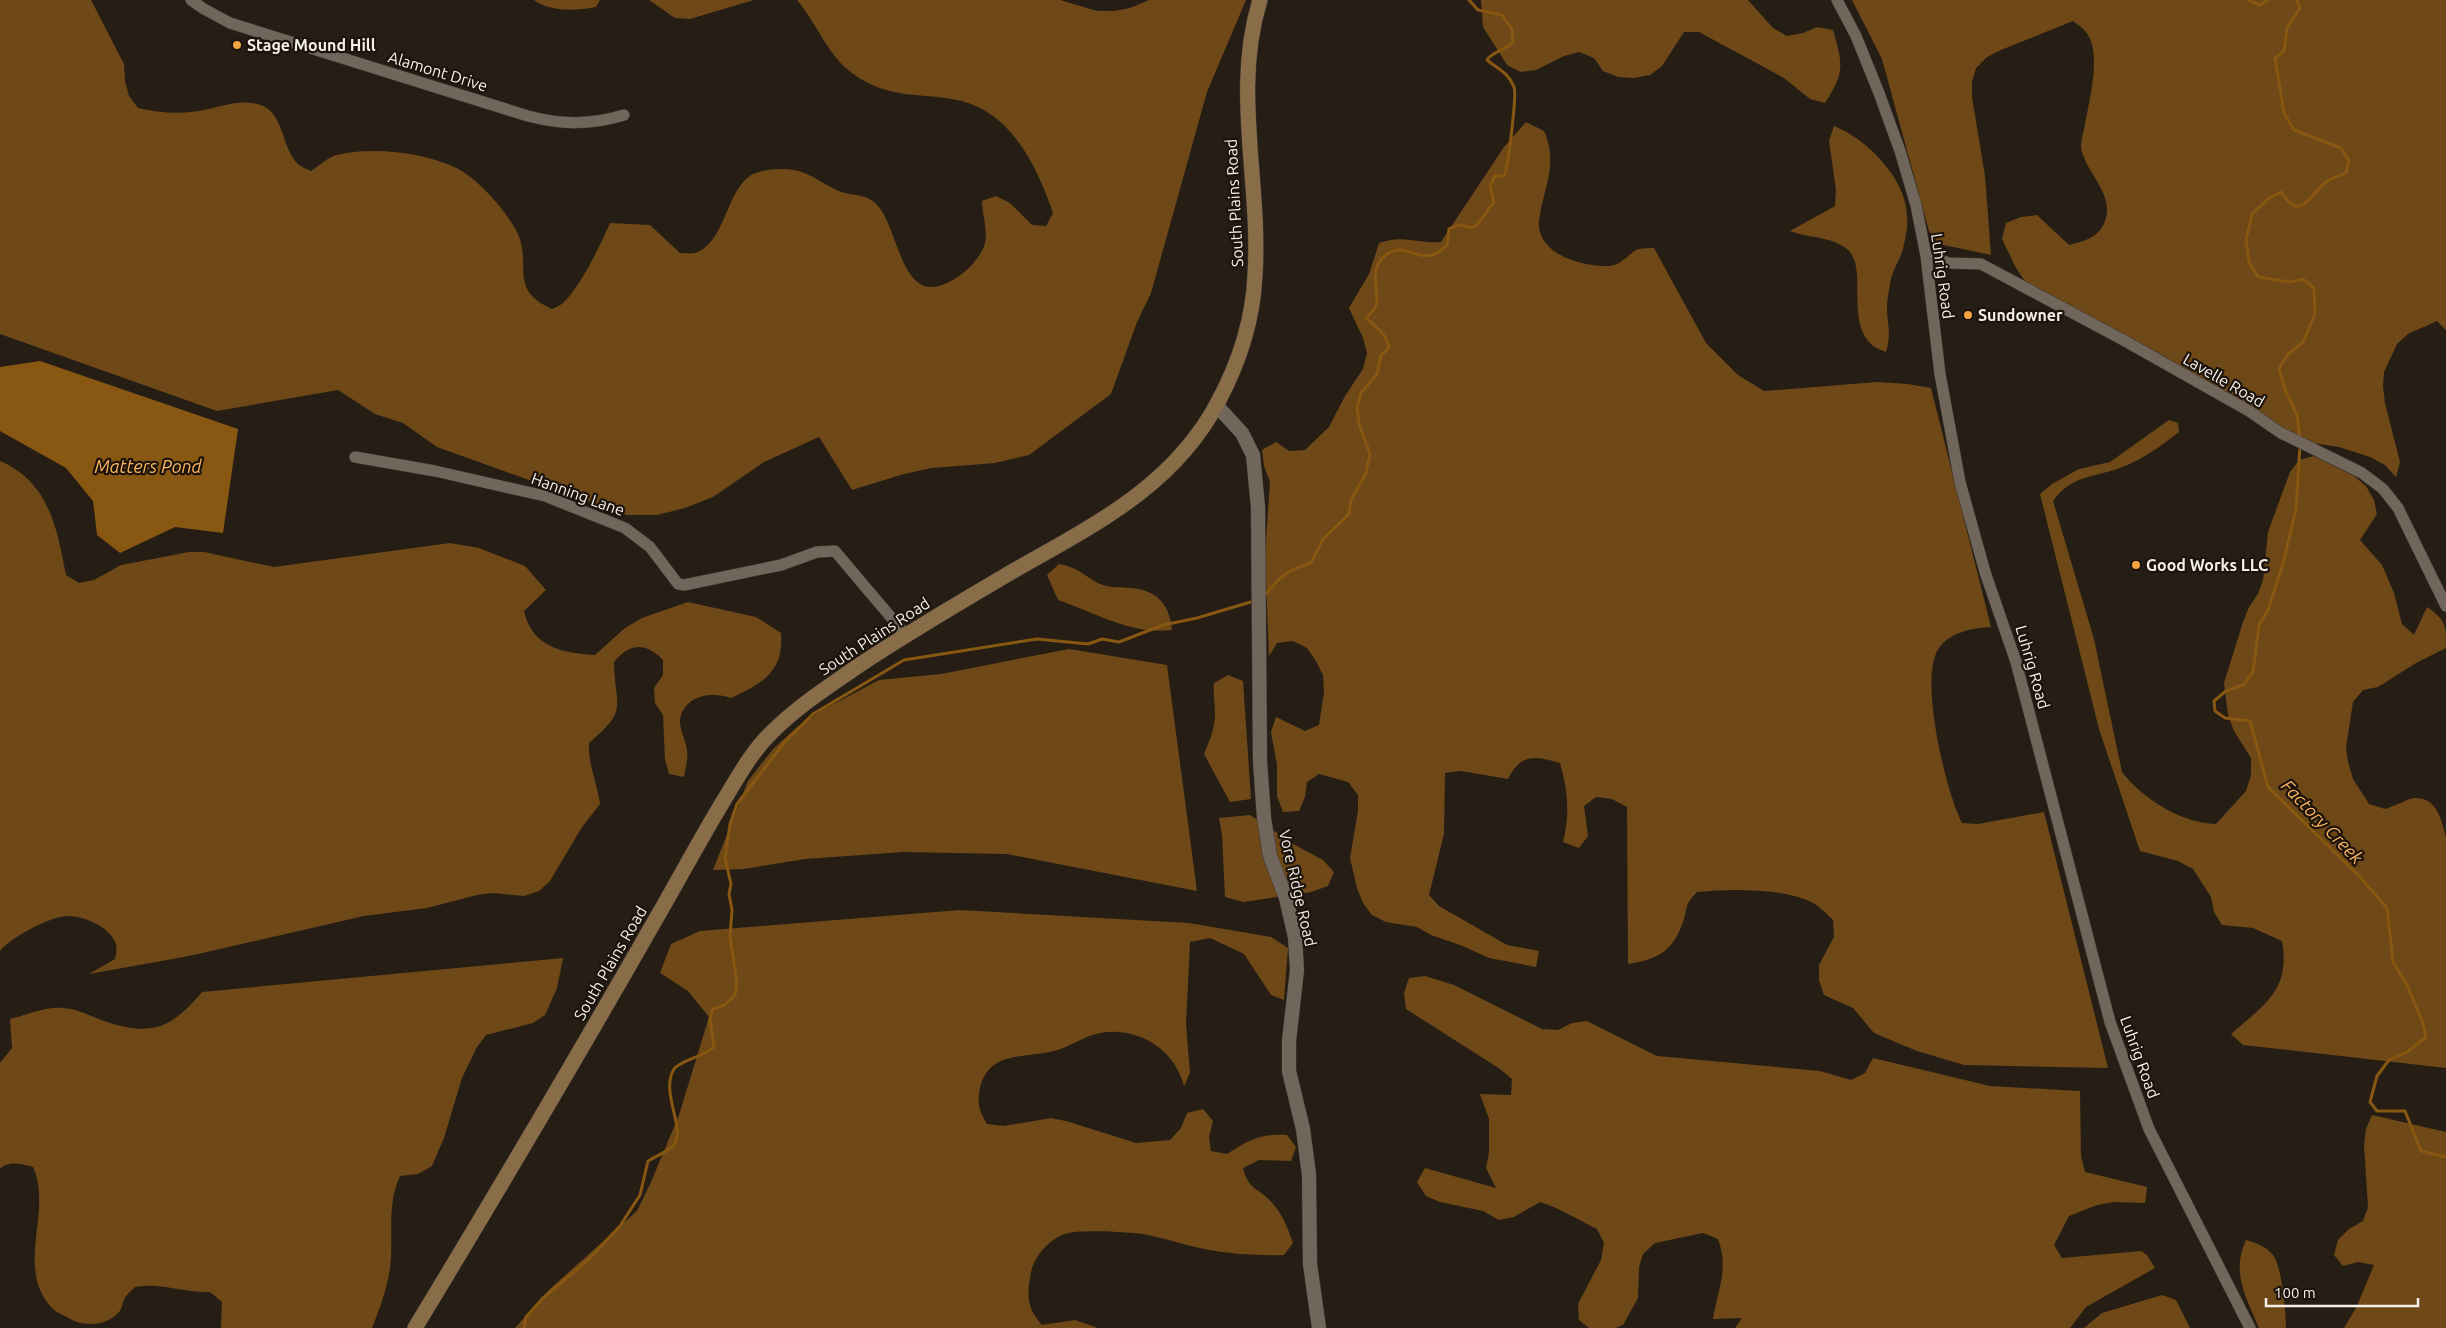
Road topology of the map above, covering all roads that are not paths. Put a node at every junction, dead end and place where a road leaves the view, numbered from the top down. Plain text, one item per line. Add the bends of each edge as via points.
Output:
1 (191, 0) edge
2 (1260, 0) edge
3 (1837, 0) edge
4 (624, 115) dead end
5 (1926, 256) junction
6 (1217, 406) junction
7 (356, 457) dead end
8 (2446, 606) edge
9 (905, 634) junction
10 (415, 1328) edge
11 (1319, 1328) edge
12 (2250, 1328) edge

1 - 4 street, Alamont Drive via 230,23 528,116 579,124
2 - 6 main road, South Plains Road via 1250,46 1247,99 1256,240 1255,277 1249,321 1237,366
3 - 5 street, Luhrig Road via 1856,36 1900,151 1916,205
5 - 8 street, Lavelle Road via 1948,263 1981,264 2125,341 2281,433 2362,474 2383,489 2398,508
5 - 12 street, Luhrig Road via 1940,374 1960,482 1985,572 2016,662 2110,1022 2149,1129
6 - 9 main road, South Plains Road via 1191,446 1163,476 1125,506
6 - 11 street, Vore Ridge Road via 1242,434 1253,455 1258,507 1260,761 1264,818 1270,856 1286,898 1295,937 1297,970 1289,1041 1290,1071 1309,1175 1310,1264
7 - 9 street, Hanning Lane via 545,496 625,528 650,547 678,584 781,565 816,552 835,551
9 - 10 main road, South Plains Road via 799,706 767,736 738,777

